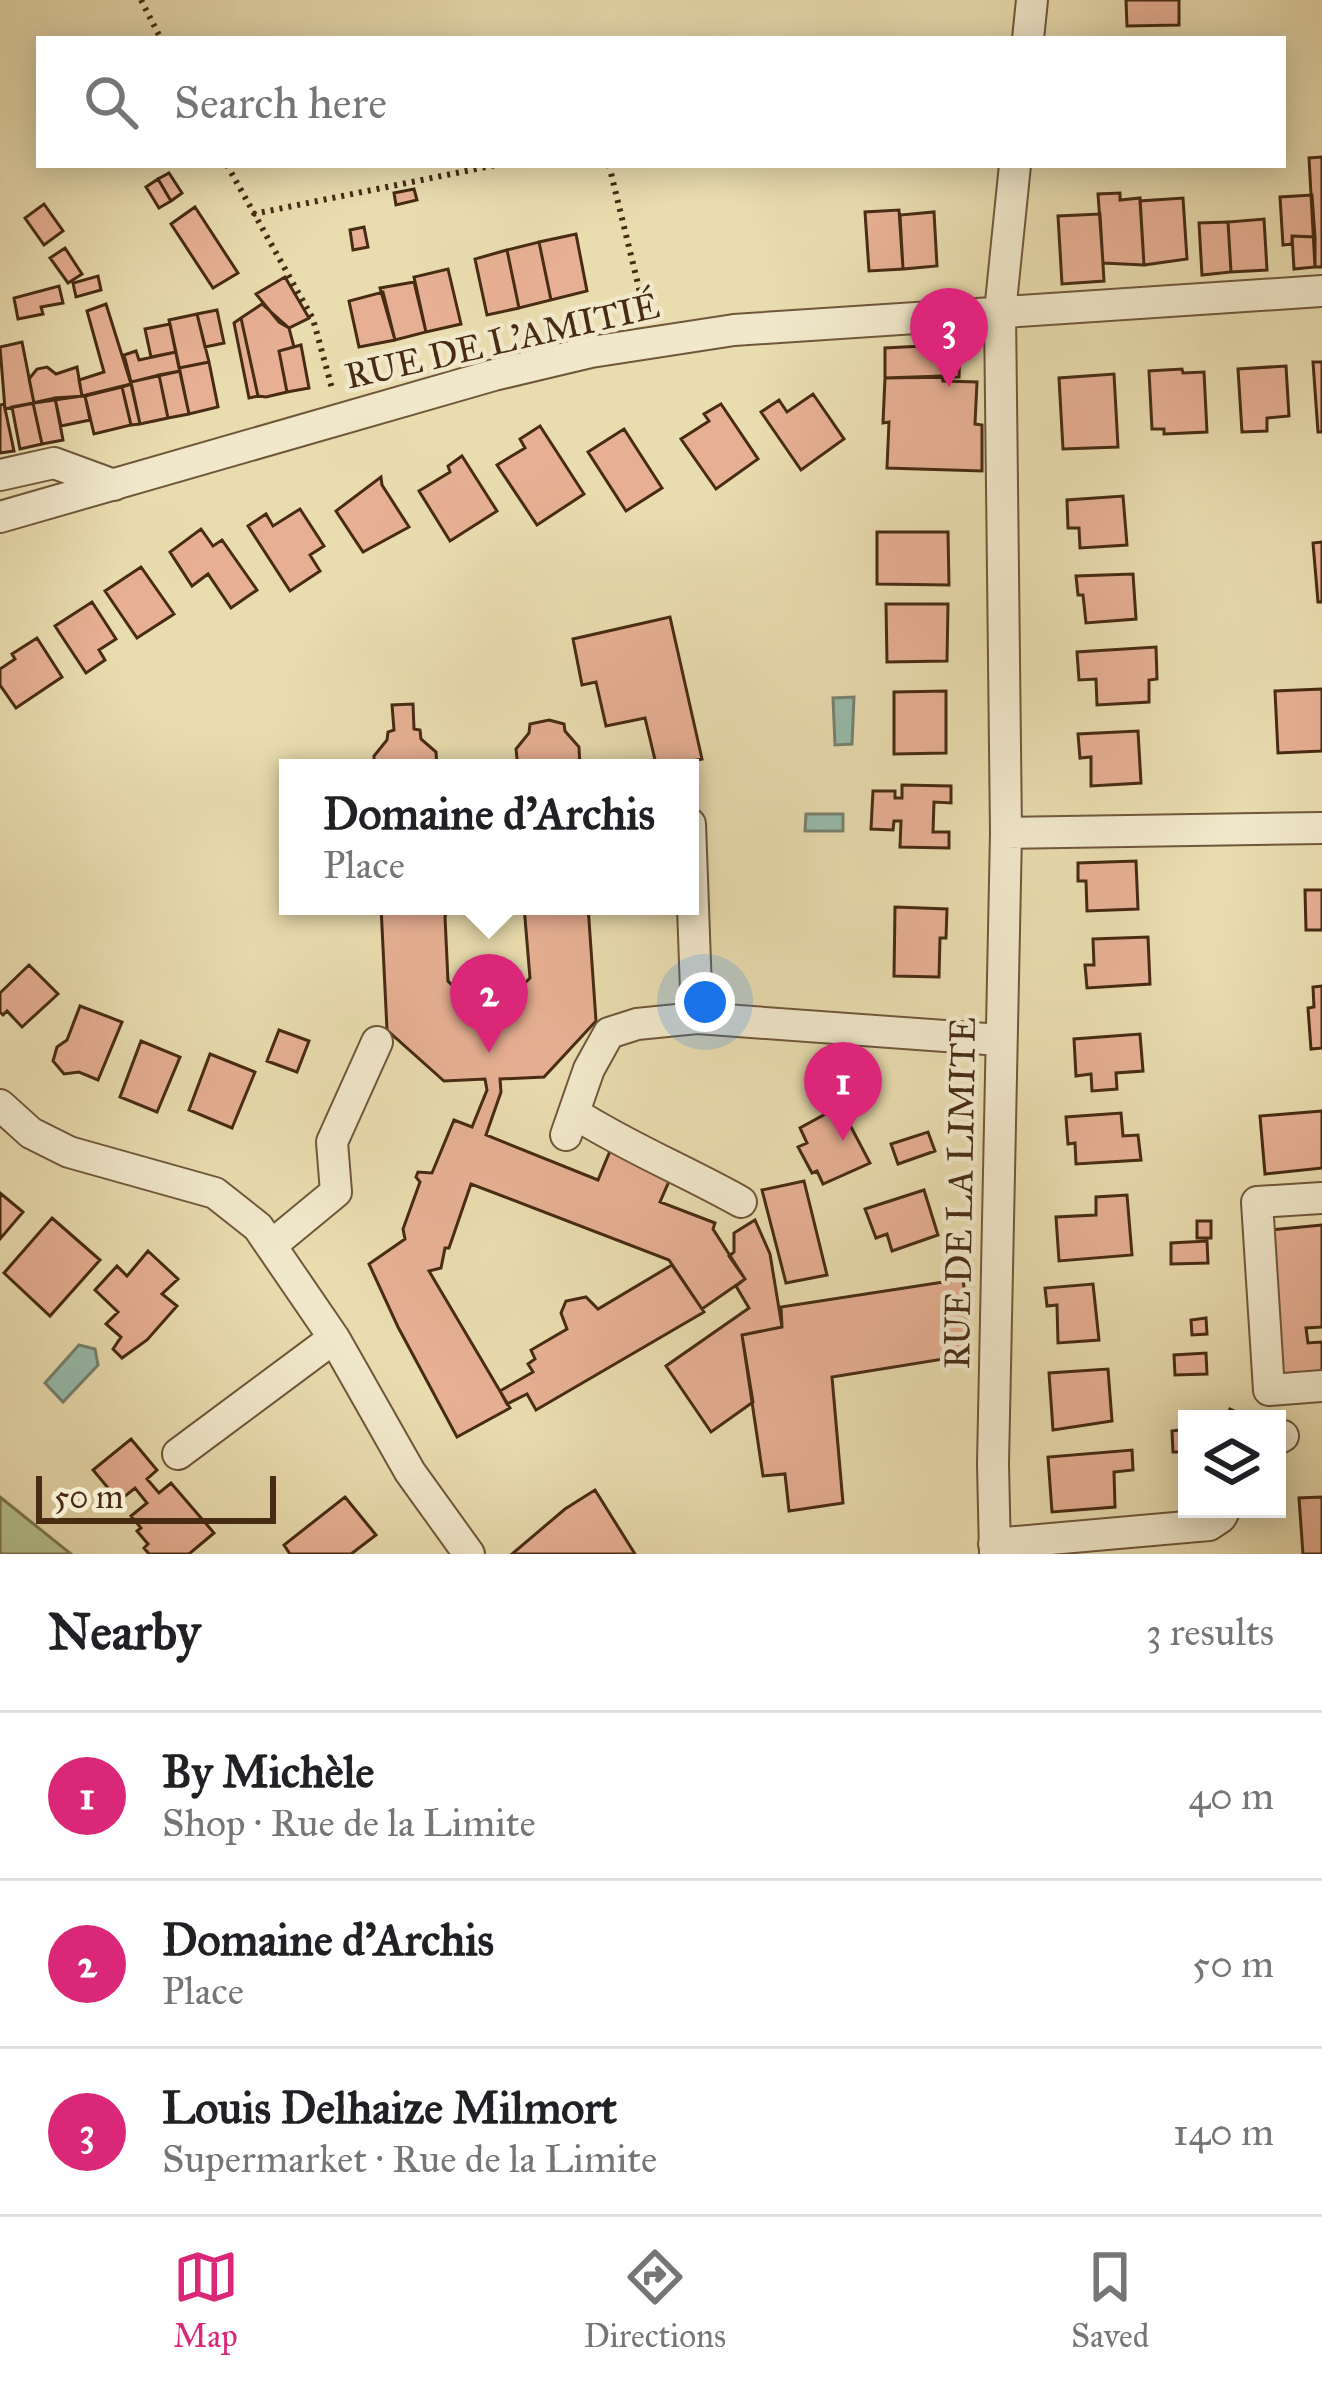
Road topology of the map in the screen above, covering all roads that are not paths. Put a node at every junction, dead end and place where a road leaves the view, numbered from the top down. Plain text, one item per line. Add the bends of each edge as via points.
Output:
1 (1031, 0) edge
2 (1028, 36) edge
3 (1015, 168) edge
4 (1322, 291) edge
5 (1000, 312) junction
6 (0, 475) edge
7 (114, 484) junction
8 (0, 517) edge
9 (1322, 828) edge
10 (1006, 833) junction
11 (694, 915) edge
12 (698, 1018) junction
13 (1000, 1040) junction
14 (377, 1042) dead end
15 (0, 1105) edge
16 (1322, 1198) edge
17 (740, 1202) dead end
18 (273, 1244) junction
19 (334, 1338) junction
20 (1322, 1386) edge
21 (178, 1454) dead end
22 (1220, 1518) edge
23 (994, 1549) edge
24 (469, 1554) edge

1 - 2 street
3 - 5 street, RUE DE LA LIMITE
4 - 5 street, RUE DE L'AMITIÉ
5 - 7 street, RUE DE L'AMITIÉ via 652,343 494,375
5 - 10 street, RUE DE LA LIMITE
6 - 7 street via 54,463
7 - 8 street, RUE DE L'AMITIÉ
9 - 10 street
10 - 13 street, RUE DE LA LIMITE
11 - 12 street
12 - 13 street
12 - 17 street via 609,1033 570,1124 671,1162
13 - 23 street, RUE DE LA LIMITE
14 - 18 street via 332,1142 336,1192
15 - 18 street via 69,1152 215,1193
16 - 20 street via 1257,1202 1269,1390
18 - 19 street
19 - 21 street
19 - 24 street via 410,1472
22 - 23 street via 1192,1528

